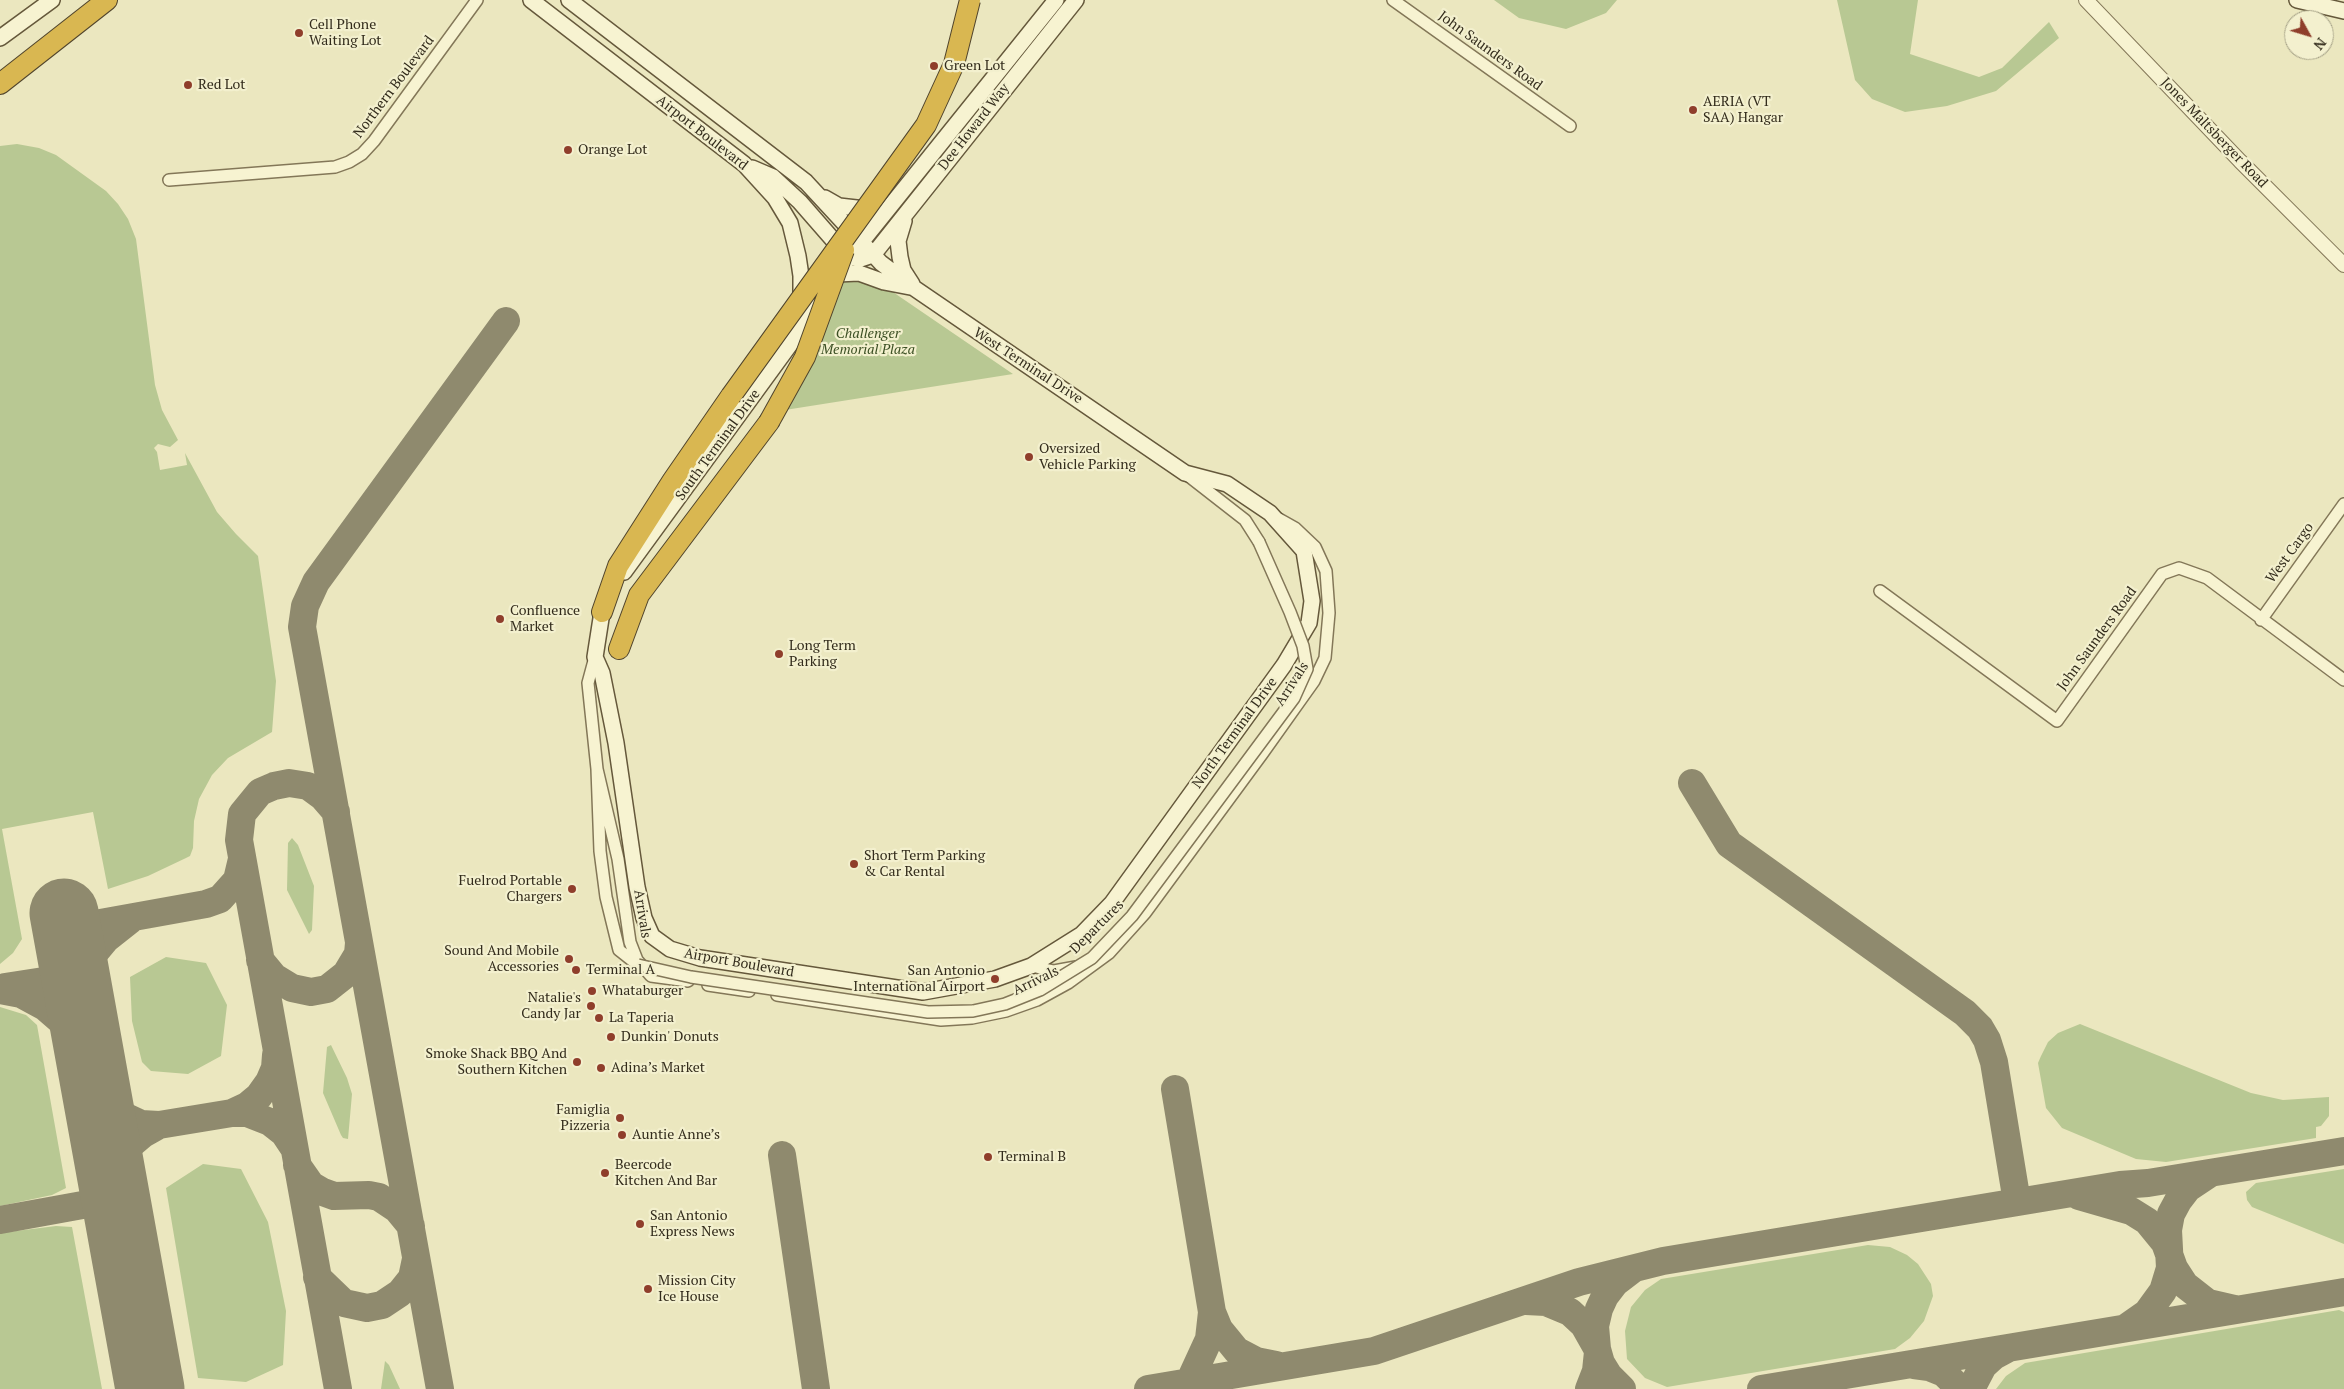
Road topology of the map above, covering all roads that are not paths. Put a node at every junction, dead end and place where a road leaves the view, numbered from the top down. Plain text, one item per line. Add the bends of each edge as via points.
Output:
1 (52, 0) edge
2 (107, 0) edge
3 (477, 0) edge
4 (531, 0) edge
5 (569, 0) edge
6 (970, 0) edge
7 (1056, 0) edge
8 (1076, 0) edge
9 (1393, 0) edge
10 (2086, 0) edge
11 (2297, 0) edge
12 (2344, 11) edge
13 (1026, 37) junction
14 (0, 38) edge
15 (1039, 46) junction
16 (0, 84) edge
17 (958, 121) junction
18 (1570, 126) dead end
19 (744, 164) junction
20 (169, 180) dead end
21 (924, 191) junction
22 (817, 194) junction
23 (893, 200) junction
24 (906, 213) junction
25 (858, 232) junction
26 (873, 255) junction
27 (848, 257) junction
28 (2344, 265) edge
29 (836, 274) junction
30 (914, 288) junction
31 (794, 339) junction
32 (1185, 473) junction
33 (2344, 504) edge
34 (1270, 513) junction
35 (1880, 591) dead end
36 (602, 612) junction
37 (2261, 620) junction
38 (619, 649) dead end
39 (595, 657) junction
40 (2344, 680) edge
41 (597, 769) junction
42 (1110, 953) junction
43 (1031, 966) junction
44 (995, 980) joint

1 - 14 main road
2 - 16 highway
3 - 20 street, Northern Boulevard via 374,141 349,162 335,167
4 - 19 main road, Airport Boulevard
5 - 22 main road, Airport Boulevard via 806,182
6 - 25 highway, bridge via 954,64 937,104
7 - 13 main road, Dee Howard Way
8 - 15 main road, Dee Howard Way
9 - 18 street, John Saunders Road
10 - 28 street, Jones Maltsberger Road
11 - 12 main road
13 - 15 street
13 - 17 main road, Dee Howard Way
15 - 21 main road, Dee Howard Way
17 - 21 main road via 949,145 920,185
17 - 23 main road, Dee Howard Way
19 - 27 main road via 773,177 800,202
19 - 31 main road, Airport Boulevard via 775,198 790,223 801,276
21 - 24 main road, Dee Howard Way
22 - 23 main road via 839,206 858,209 876,210
22 - 25 main road, Airport Boulevard
23 - 25 main road, Dee Howard Way
24 - 26 main road, Dee Howard Way
24 - 30 main road via 898,241 903,270
25 - 26 main road, Airport Boulevard
25 - 27 main road, South Terminal Drive
25 - 36 highway, bridge via 731,396 672,480 618,566
25 - 38 highway, bridge via 805,357 780,405 639,595
26 - 27 main road via 861,259
26 - 30 main road, West Terminal Drive
27 - 29 main road, South Terminal Drive
29 - 30 main road via 859,273
29 - 31 main road, South Terminal Drive
30 - 32 main road, West Terminal Drive
31 - 36 main road, South Terminal Drive via 624,573
32 - 34 main road, North Terminal Drive via 1227,484
32 - 41 street, Departures, bridge via 1245,520 1260,542 1303,646 1307,669 1294,698 1132,916 1092,958 1040,990 973,1012 928,1012 690,977 638,966 619,950 606,897 600,851
33 - 37 street, West Cargo
34 - 42 street, Arrivals via 1295,528 1315,547 1326,571 1329,613 1326,658 1314,681 1262,754 1145,913
34 - 43 main road, North Terminal Drive via 1304,551 1312,601 1309,623 1284,665 1112,903 1082,934
35 - 37 street, John Saunders Road via 2057,721 2162,574 2179,568 2207,578
36 - 39 main road, South Terminal Drive
37 - 40 street, John Saunders Road
39 - 41 street via 588,683
39 - 44 main road, Airport Boulevard via 602,673 616,743 644,918 652,936 660,944 700,958 913,991
41 - 42 street, Arrivals via 618,859 630,942 637,960 652,976 890,1013 941,1020 965,1019 1006,1011 1036,1000 1068,983
42 - 43 street via 1077,967 1054,971
43 - 44 main road, North Terminal Drive

